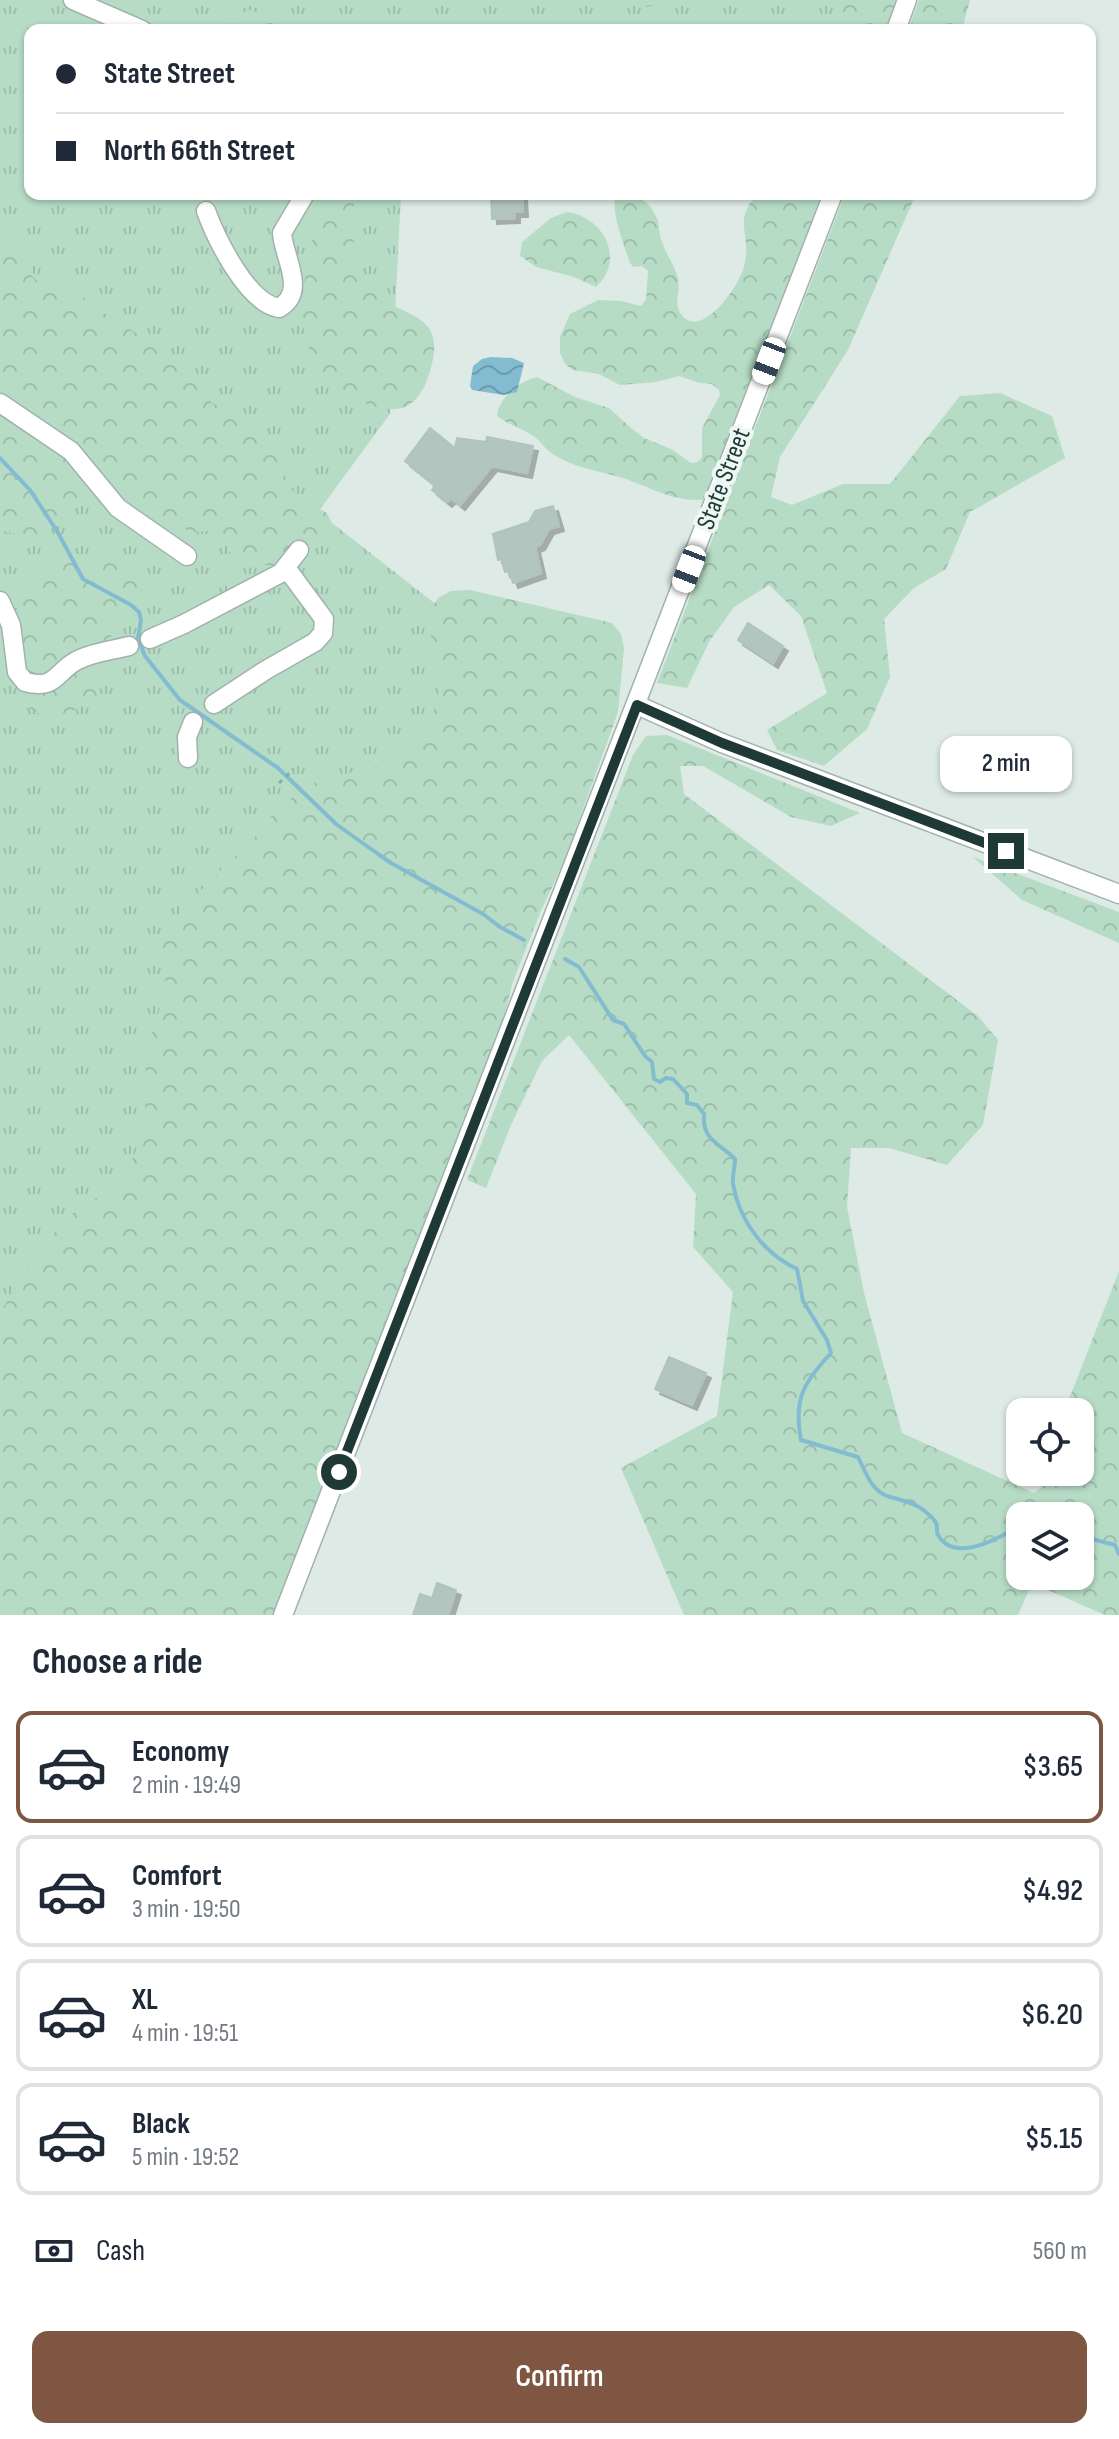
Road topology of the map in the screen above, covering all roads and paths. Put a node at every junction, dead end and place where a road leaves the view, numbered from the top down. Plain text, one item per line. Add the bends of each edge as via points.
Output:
1 (73, 0) edge
2 (907, 0) edge
3 (126, 24) edge
4 (898, 24) edge
5 (301, 200) edge
6 (831, 200) edge
7 (206, 211) dead end
8 (0, 403) edge
9 (299, 550) dead end
10 (187, 556) dead end
11 (287, 569) junction
12 (0, 601) edge
13 (150, 639) dead end
14 (129, 646) dead end
15 (214, 704) dead end
16 (637, 705) junction
17 (193, 722) dead end
18 (188, 758) dead end
19 (294, 769) dead end
20 (279, 783) dead end
21 (1119, 894) edge
22 (283, 1615) edge

1 - 3 street
2 - 4 street
5 - 7 street via 282,233 293,280 288,301 279,308 263,300 231,263
6 - 16 street, State Street
8 - 10 street via 71,451 118,508
9 - 11 street
11 - 13 street
11 - 15 street via 324,619 323,633
12 - 14 street via 11,625 17,672 29,684 51,682 81,658
16 - 21 street via 722,743
16 - 22 street, State Street
17 - 18 street
19 - 20 path

